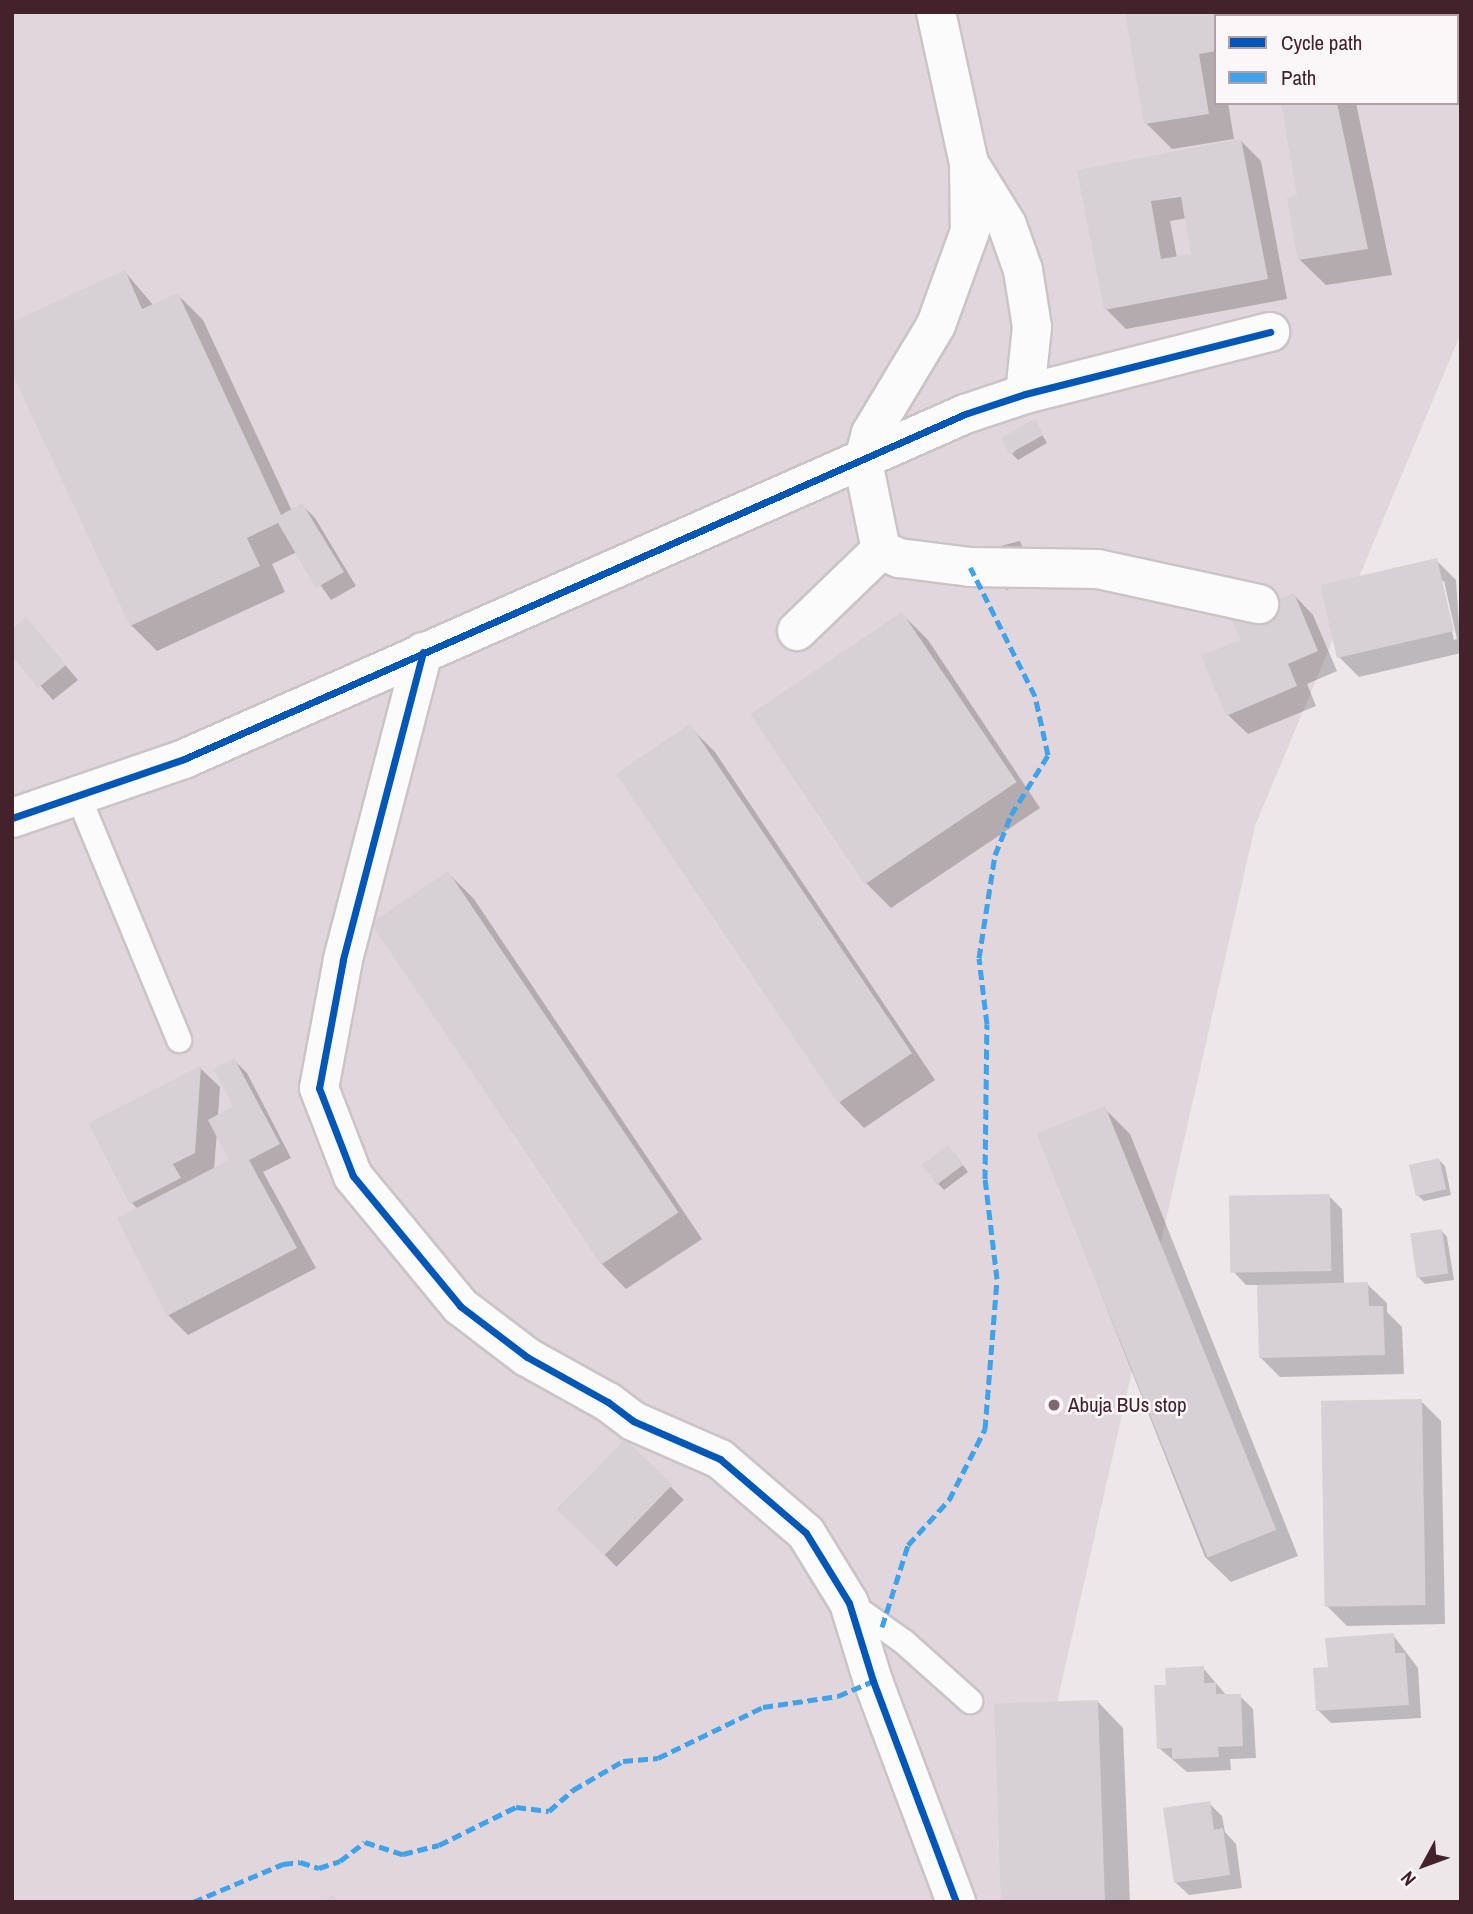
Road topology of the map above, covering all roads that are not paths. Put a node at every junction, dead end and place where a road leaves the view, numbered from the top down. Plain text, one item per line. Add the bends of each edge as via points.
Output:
1 (936, 12) edge
2 (969, 163) junction
3 (1270, 332) dead end
4 (1025, 394) junction
5 (863, 462) junction
6 (881, 550) junction
7 (1259, 604) dead end
8 (797, 631) dead end
9 (423, 652) junction
10 (79, 798) junction
11 (12, 818) edge
12 (179, 1040) dead end
13 (849, 1603) junction
14 (970, 1701) dead end
15 (956, 1902) edge

1 - 2 street
2 - 4 street via 1001,214 1023,270 1032,327
2 - 5 street via 970,231 956,281 936,325 871,433
3 - 4 street
4 - 5 street via 965,414
5 - 6 street
5 - 9 street
6 - 7 street via 899,558 970,567 1098,569
6 - 8 street
9 - 10 street via 184,759
9 - 13 street via 343,960 319,1088 353,1176 460,1306 527,1357 633,1421 720,1459 806,1534
10 - 11 street
10 - 12 lane
13 - 14 lane via 904,1642
13 - 15 street via 873,1681

